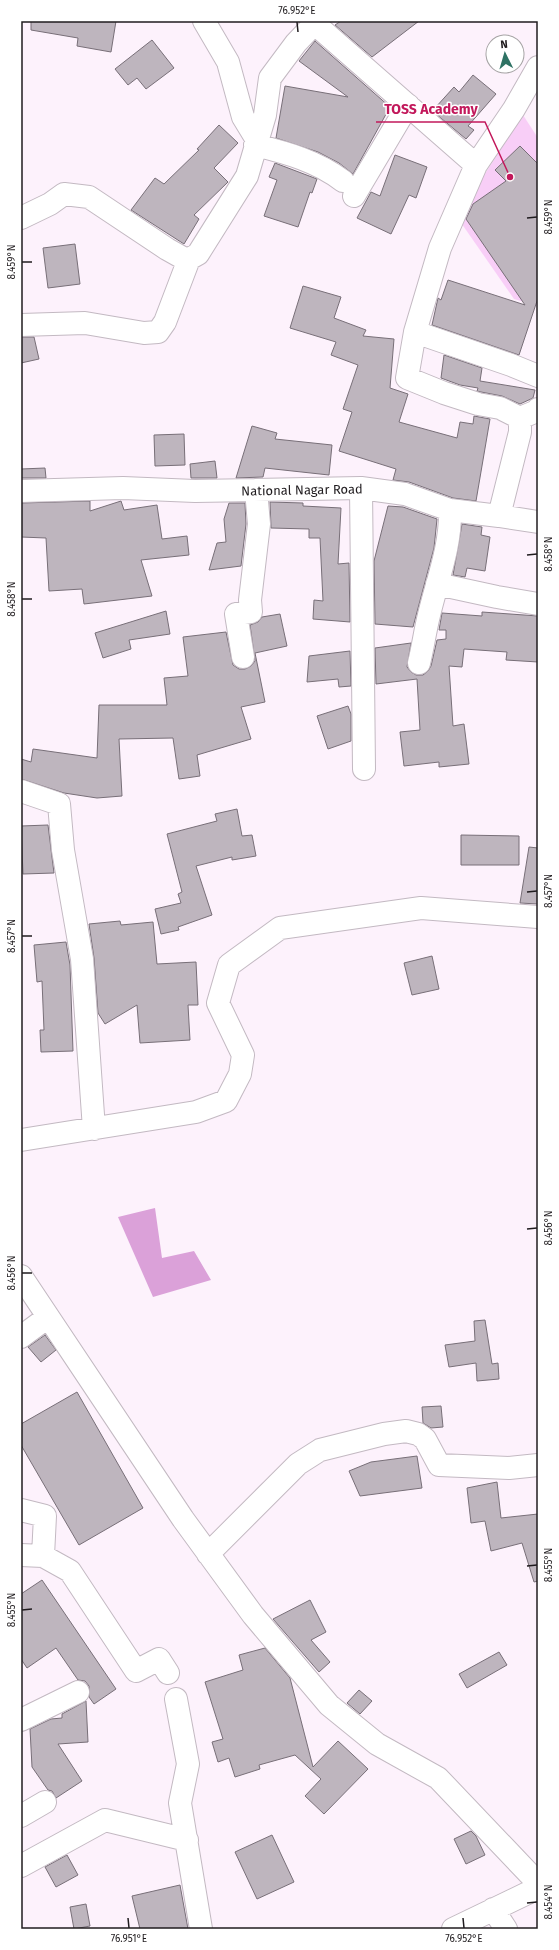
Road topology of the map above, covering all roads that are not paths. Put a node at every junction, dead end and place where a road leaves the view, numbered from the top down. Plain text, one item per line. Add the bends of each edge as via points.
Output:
1 (204, 21) edge
2 (316, 22) edge
3 (538, 66) edge
4 (408, 105) junction
5 (256, 143) junction
6 (476, 165) junction
7 (21, 218) edge
8 (189, 259) junction
9 (21, 324) edge
10 (415, 332) junction
11 (538, 376) edge
12 (529, 413) edge
13 (360, 488) junction
14 (21, 490) edge
15 (256, 490) junction
16 (450, 510) junction
17 (499, 516) junction
18 (538, 522) edge
19 (437, 584) junction
20 (538, 604) edge
21 (243, 657) dead end
22 (420, 663) dead end
23 (364, 769) dead end
24 (21, 790) edge
25 (538, 918) edge
26 (94, 1129) junction
27 (21, 1140) edge
28 (21, 1276) edge
29 (48, 1317) junction
30 (21, 1337) edge
31 (538, 1465) edge
32 (21, 1510) edge
33 (208, 1554) junction
34 (21, 1555) edge
35 (43, 1556) junction
36 (168, 1673) dead end
37 (78, 1692) dead end
38 (176, 1699) dead end
39 (21, 1720) edge
40 (45, 1802) dead end
41 (21, 1816) edge
42 (187, 1840) junction
43 (21, 1866) edge
44 (538, 1883) edge
45 (538, 1888) edge
46 (493, 1909) junction
47 (201, 1929) edge
48 (453, 1929) edge
49 (506, 1929) edge

1 - 5 street via 228,62 243,117
2 - 4 street
2 - 5 street via 296,43 270,78
3 - 6 street
4 - 5 street via 349,189 328,170 292,154
4 - 6 street
5 - 8 street via 247,176 240,190 198,254
6 - 10 street via 440,248
7 - 8 street via 64,194 89,197 167,249
8 - 9 street via 158,332 144,333 85,323
10 - 11 street
10 - 12 street via 407,378 478,404
12 - 17 street via 520,432
13 - 15 street, National Nagar Road
13 - 16 street, National Nagar Road via 405,494
13 - 23 street
14 - 15 street, National Nagar Road
15 - 21 street via 259,524 250,600 251,612 236,614
16 - 17 street, National Nagar Road
16 - 19 street via 446,550
17 - 18 street, National Nagar Road
19 - 20 street
19 - 22 street via 428,616
24 - 26 street via 59,804 63,850 82,959
25 - 26 street via 421,908 280,928 228,966 218,1003 243,1055 240,1074 226,1100 196,1112
26 - 27 street
28 - 29 street
29 - 30 street
29 - 33 street
31 - 33 street via 509,1468 439,1465 425,1439 406,1431 320,1450 298,1464
32 - 35 street via 45,1516
33 - 44 street via 253,1615 329,1705 377,1744 438,1778
34 - 35 street
35 - 36 street via 70,1572 136,1670 159,1659
37 - 39 street
38 - 42 street via 188,1764 180,1803
40 - 41 street
42 - 43 street via 105,1820
42 - 47 street
45 - 46 street
46 - 48 street
46 - 49 street

